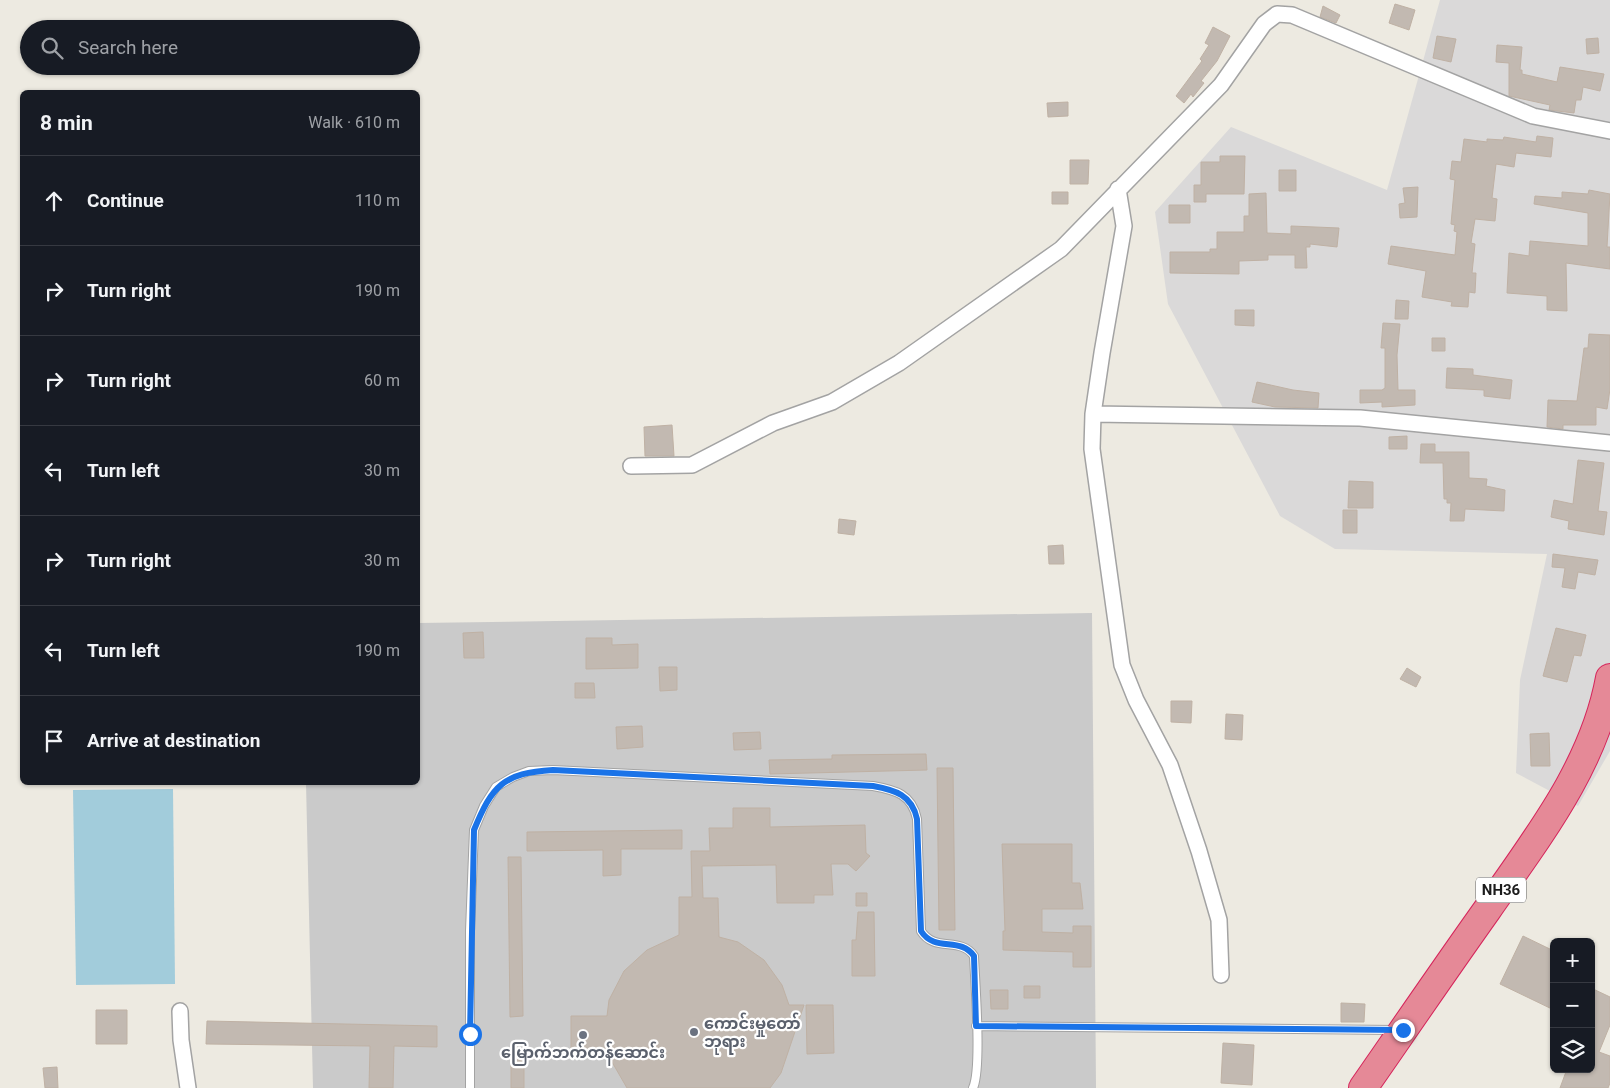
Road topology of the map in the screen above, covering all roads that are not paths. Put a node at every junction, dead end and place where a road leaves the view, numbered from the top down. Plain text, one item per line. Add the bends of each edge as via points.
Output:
1 (1277, 7) edge
2 (1610, 131) edge
3 (1118, 189) junction
4 (1093, 414) junction
5 (1610, 443) edge
6 (631, 466) dead end
7 (1610, 678) edge
8 (1221, 975) dead end
9 (180, 1011) dead end
10 (976, 1026) junction
11 (1403, 1030) junction
12 (188, 1088) edge
13 (470, 1088) edge
14 (973, 1088) edge
15 (1363, 1088) edge

1 - 2 street via 1533,116
1 - 3 street via 1221,85
3 - 4 street via 1124,226
3 - 6 street via 1061,249 899,363 832,402 773,423 692,465
4 - 5 street via 1360,418
4 - 8 street via 1092,449 1122,665 1136,700 1170,765 1199,851 1219,920
7 - 11 highway, NH36 via 1603,711 1588,750 1557,808
9 - 12 street
10 - 11 lane
10 - 13 lane via 974,956 964,948 932,942 921,931 917,819 912,802 903,794 873,786 553,770 529,772 496,788 474,830
10 - 14 lane
11 - 15 highway, NH36

